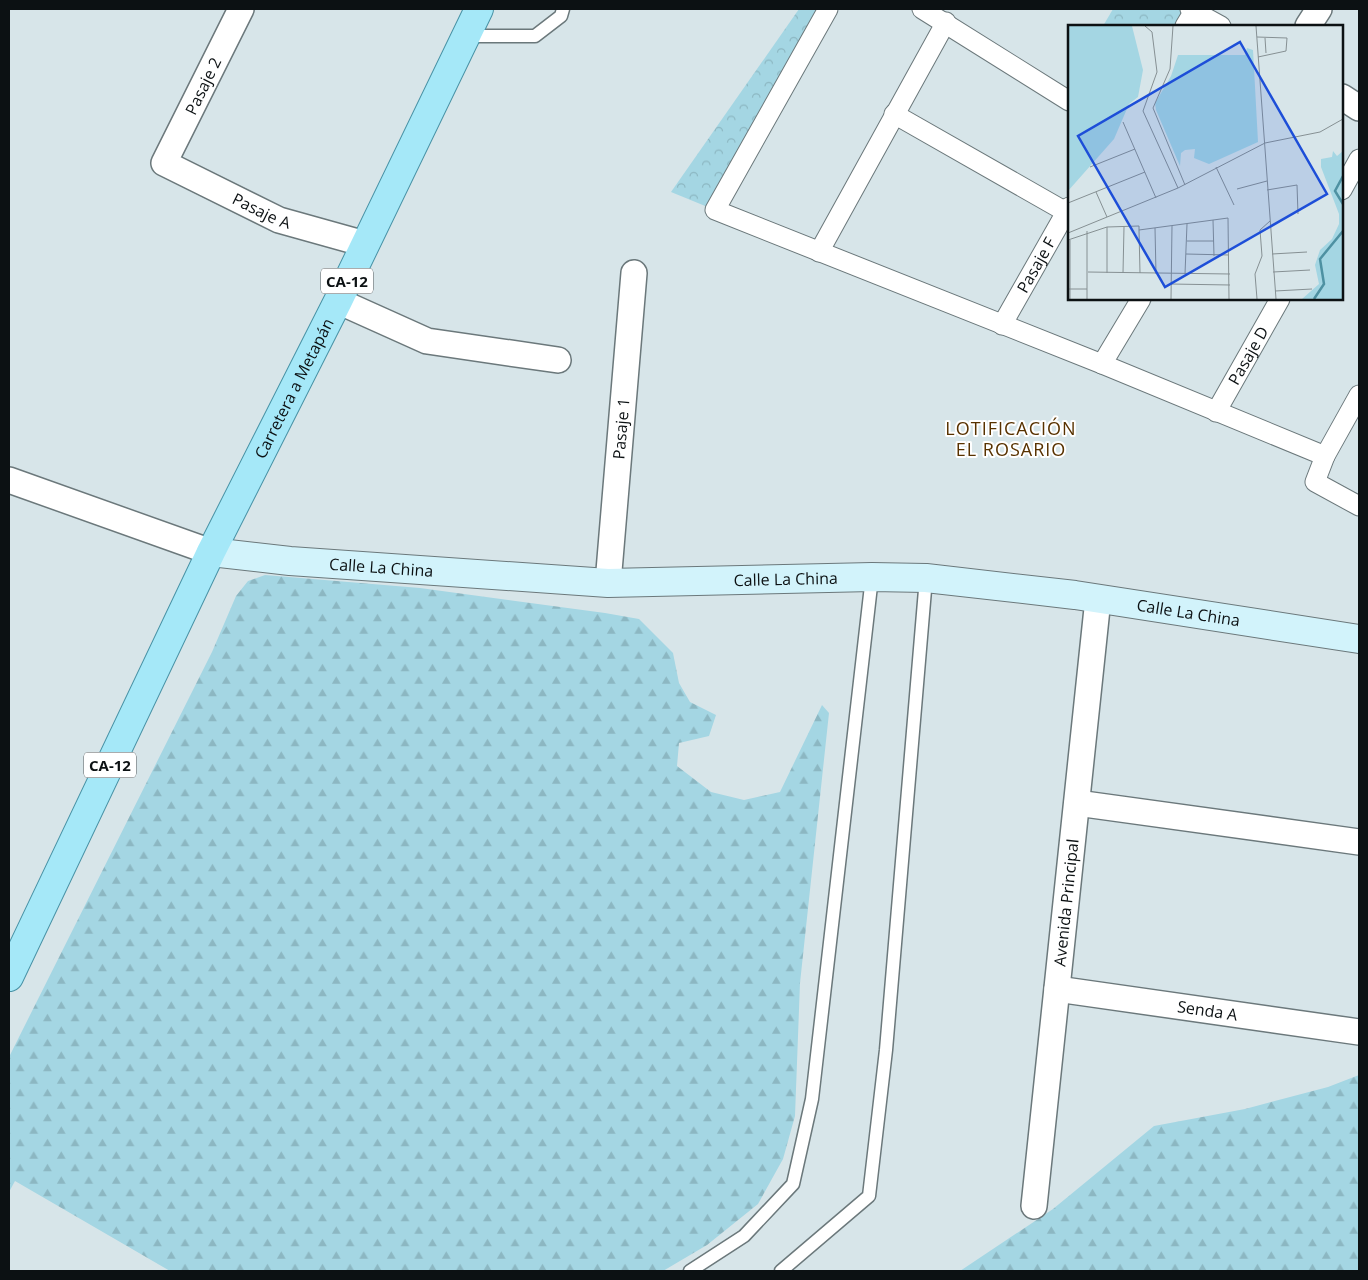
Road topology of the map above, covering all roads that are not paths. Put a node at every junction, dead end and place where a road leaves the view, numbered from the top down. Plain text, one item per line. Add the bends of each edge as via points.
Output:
1 (241, 9) edge
2 (479, 9) edge
3 (563, 9) edge
4 (828, 9) edge
5 (922, 9) edge
6 (1319, 9) edge
7 (1189, 15) edge
8 (946, 22) junction
9 (1218, 25) edge
10 (1309, 25) edge
11 (466, 36) junction
12 (1343, 98) edge
13 (1068, 100) edge
14 (1359, 108) edge
15 (894, 114) junction
16 (1359, 159) edge
17 (164, 163) joint
18 (1343, 188) edge
19 (1067, 210) edge
20 (365, 244) junction
21 (819, 252) junction
22 (634, 273) dead end
23 (1140, 300) edge
24 (1279, 300) edge
25 (338, 301) junction
26 (1002, 325) junction
27 (558, 360) dead end
28 (1102, 364) junction
29 (1359, 395) edge
30 (1216, 412) junction
31 (1325, 456) junction
32 (9, 480) edge
33 (1359, 506) edge
34 (211, 552) junction
35 (872, 577) junction
36 (926, 578) junction
37 (608, 583) junction
38 (1098, 598) junction
39 (1359, 638) edge
40 (1076, 803) junction
41 (1359, 842) edge
42 (9, 977) edge
43 (1057, 989) junction
44 (1359, 1032) edge
45 (1034, 1206) dead end
46 (690, 1271) edge
47 (781, 1271) edge

1 - 17 street, Pasaje 2
2 - 11 main road, Carretera a Metapán / CA-12
3 - 11 lane via 561,16 535,36
4 - 21 street via 715,210
5 - 8 street
6 - 10 street
7 - 9 street
8 - 13 street
8 - 15 street
11 - 20 main road, Carretera a Metapán / CA-12
12 - 14 street
15 - 19 street
15 - 21 street
16 - 18 street
17 - 20 street, Pasaje A via 279,220
19 - 26 street, Pasaje F
20 - 25 main road, Carretera a Metapán / CA-12
21 - 26 street
22 - 37 street, Pasaje 1
23 - 28 street
24 - 30 street, Pasaje D
25 - 27 street via 427,341
25 - 34 main road, Carretera a Metapán / CA-12
26 - 28 street
28 - 30 street
29 - 31 street
30 - 31 street
31 - 33 street via 1315,482
32 - 34 street
34 - 37 main road, Calle La China via 300,562
34 - 42 main road, CA-12
35 - 36 main road, Calle La China
35 - 37 main road, Calle La China
35 - 46 lane via 812,1099 793,1184 744,1236
36 - 38 main road, Calle La China
36 - 47 lane via 886,1050 869,1196
38 - 39 main road, Calle La China
38 - 40 street, Avenida Principal
40 - 41 street
40 - 43 street, Avenida Principal
43 - 44 street, Senda A
43 - 45 street, Avenida Principal

